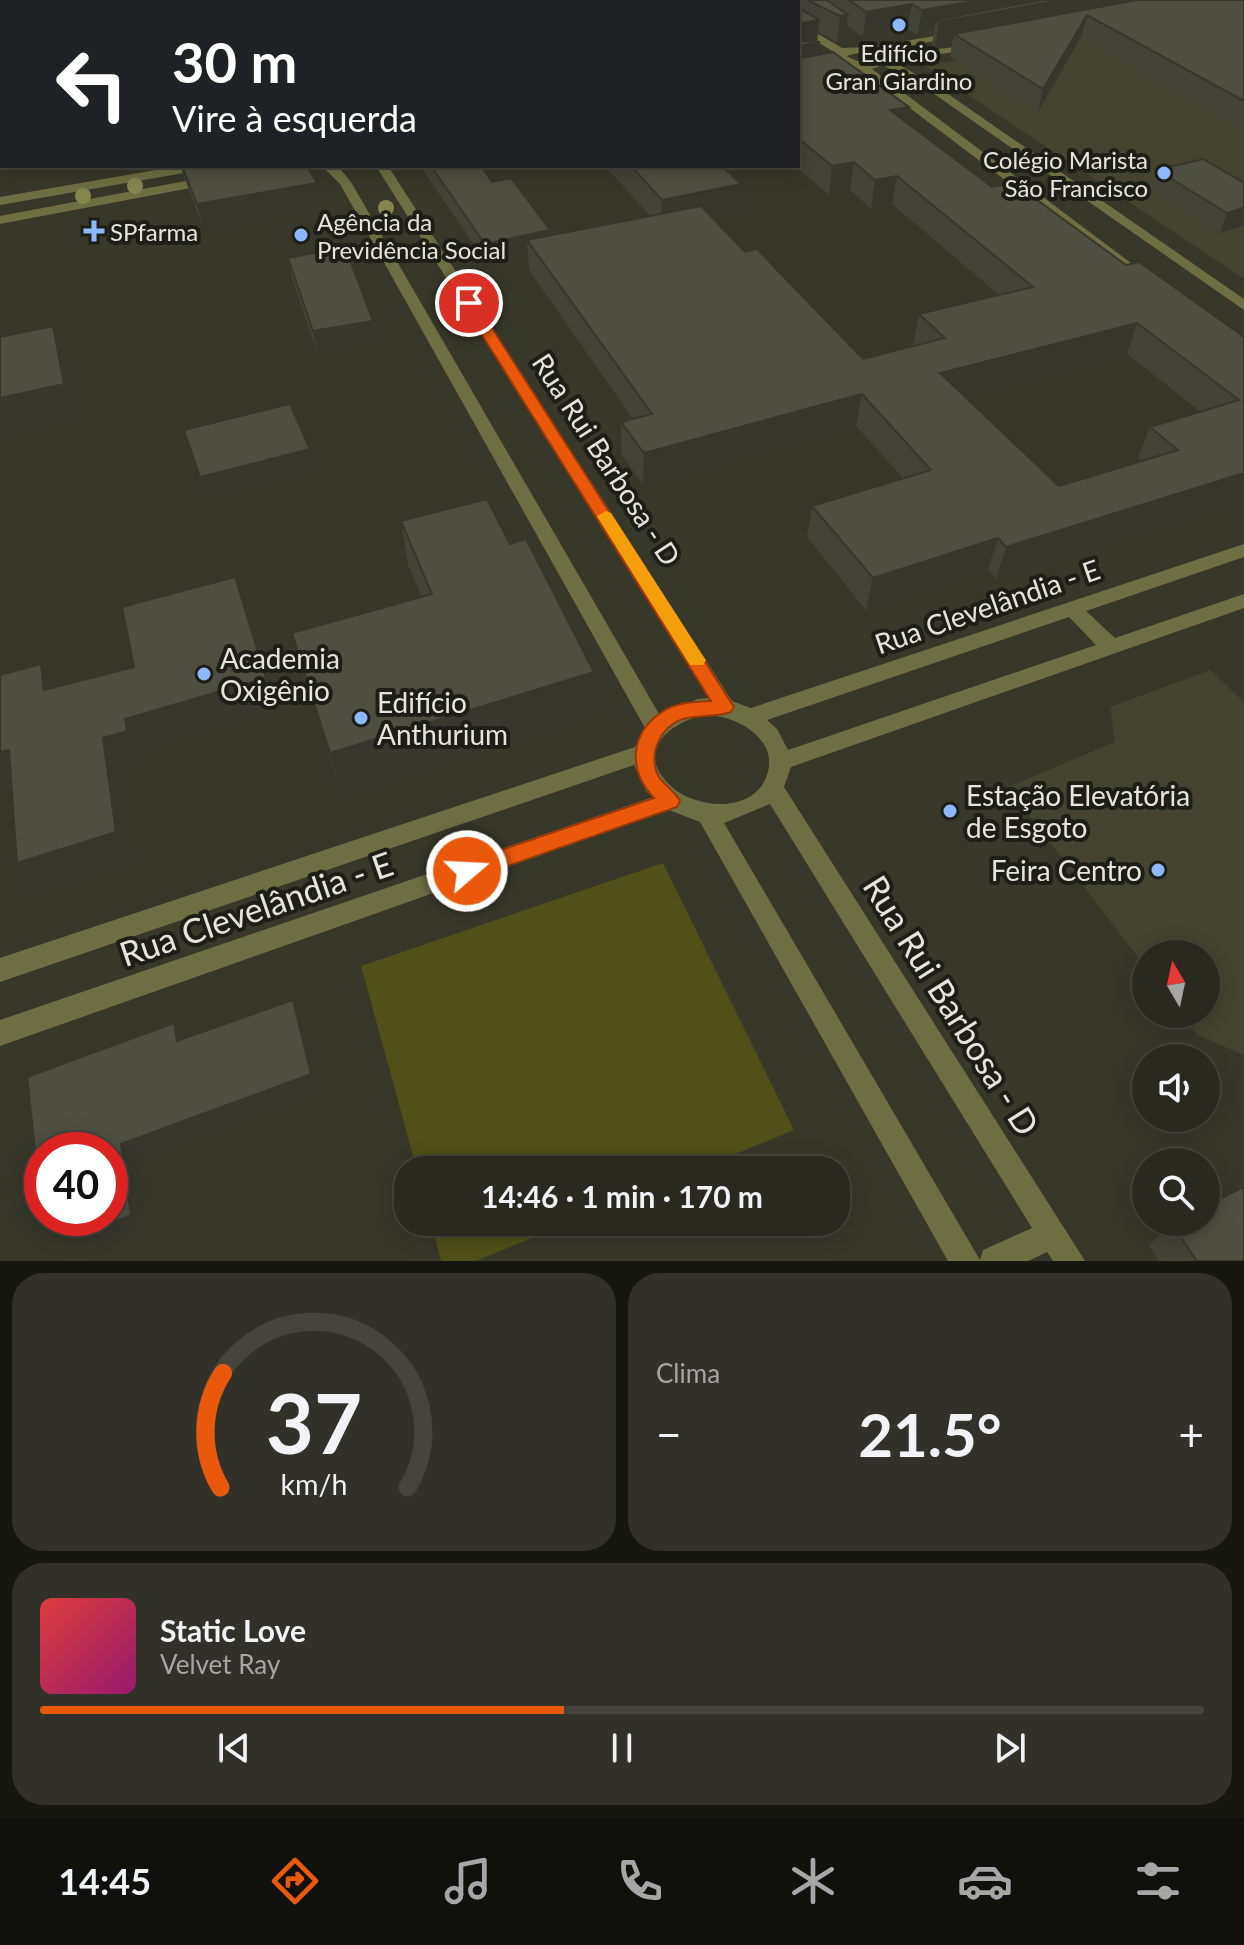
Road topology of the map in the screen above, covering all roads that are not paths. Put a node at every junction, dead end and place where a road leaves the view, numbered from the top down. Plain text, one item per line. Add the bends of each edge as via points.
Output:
1 (800, 26) edge
2 (972, 31) edge
3 (854, 39) dead end
4 (987, 44) edge
5 (869, 50) junction
6 (841, 54) junction
7 (825, 57) edge
8 (884, 60) junction
9 (858, 66) junction
10 (840, 70) edge
11 (190, 168) edge
12 (330, 168) edge
13 (383, 168) edge
14 (225, 177) edge
15 (0, 201) edge
16 (0, 220) edge
17 (1159, 289) edge
18 (1244, 306) edge
19 (1244, 550) edge
20 (1244, 601) edge
21 (1072, 608) junction
22 (1110, 646) junction
23 (725, 707) junction
24 (750, 717) junction
25 (656, 728) junction
26 (644, 753) junction
27 (780, 762) junction
28 (772, 788) junction
29 (669, 801) junction
30 (707, 814) junction
31 (0, 970) edge
32 (0, 1033) edge
33 (1053, 1234) junction
34 (965, 1261) edge
35 (994, 1261) edge
36 (1070, 1261) edge

1 - 6 street
2 - 5 street
3 - 5 street
4 - 8 street
5 - 6 street
5 - 8 street
6 - 7 street
6 - 9 street via 843,61
8 - 9 street
8 - 18 street via 931,87
9 - 10 street
9 - 17 street
11 - 15 street
12 - 25 street via 345,182
13 - 23 street, Rua Rui Barbosa - D
14 - 16 street
19 - 21 street, Rua Clevelândia - E
20 - 22 street
21 - 22 street
21 - 24 street, Rua Clevelândia - E
22 - 27 street
23 - 24 street
23 - 25 street via 682,711
24 - 27 street via 772,737
25 - 26 street
26 - 29 street via 649,779
26 - 31 street, Rua Clevelândia - E
27 - 28 street
28 - 30 street via 742,810
28 - 33 street, Rua Rui Barbosa - D
29 - 30 street
29 - 32 street, Rua Clevelândia - E
30 - 34 street
33 - 35 street
33 - 36 street, Rua Rui Barbosa - D

